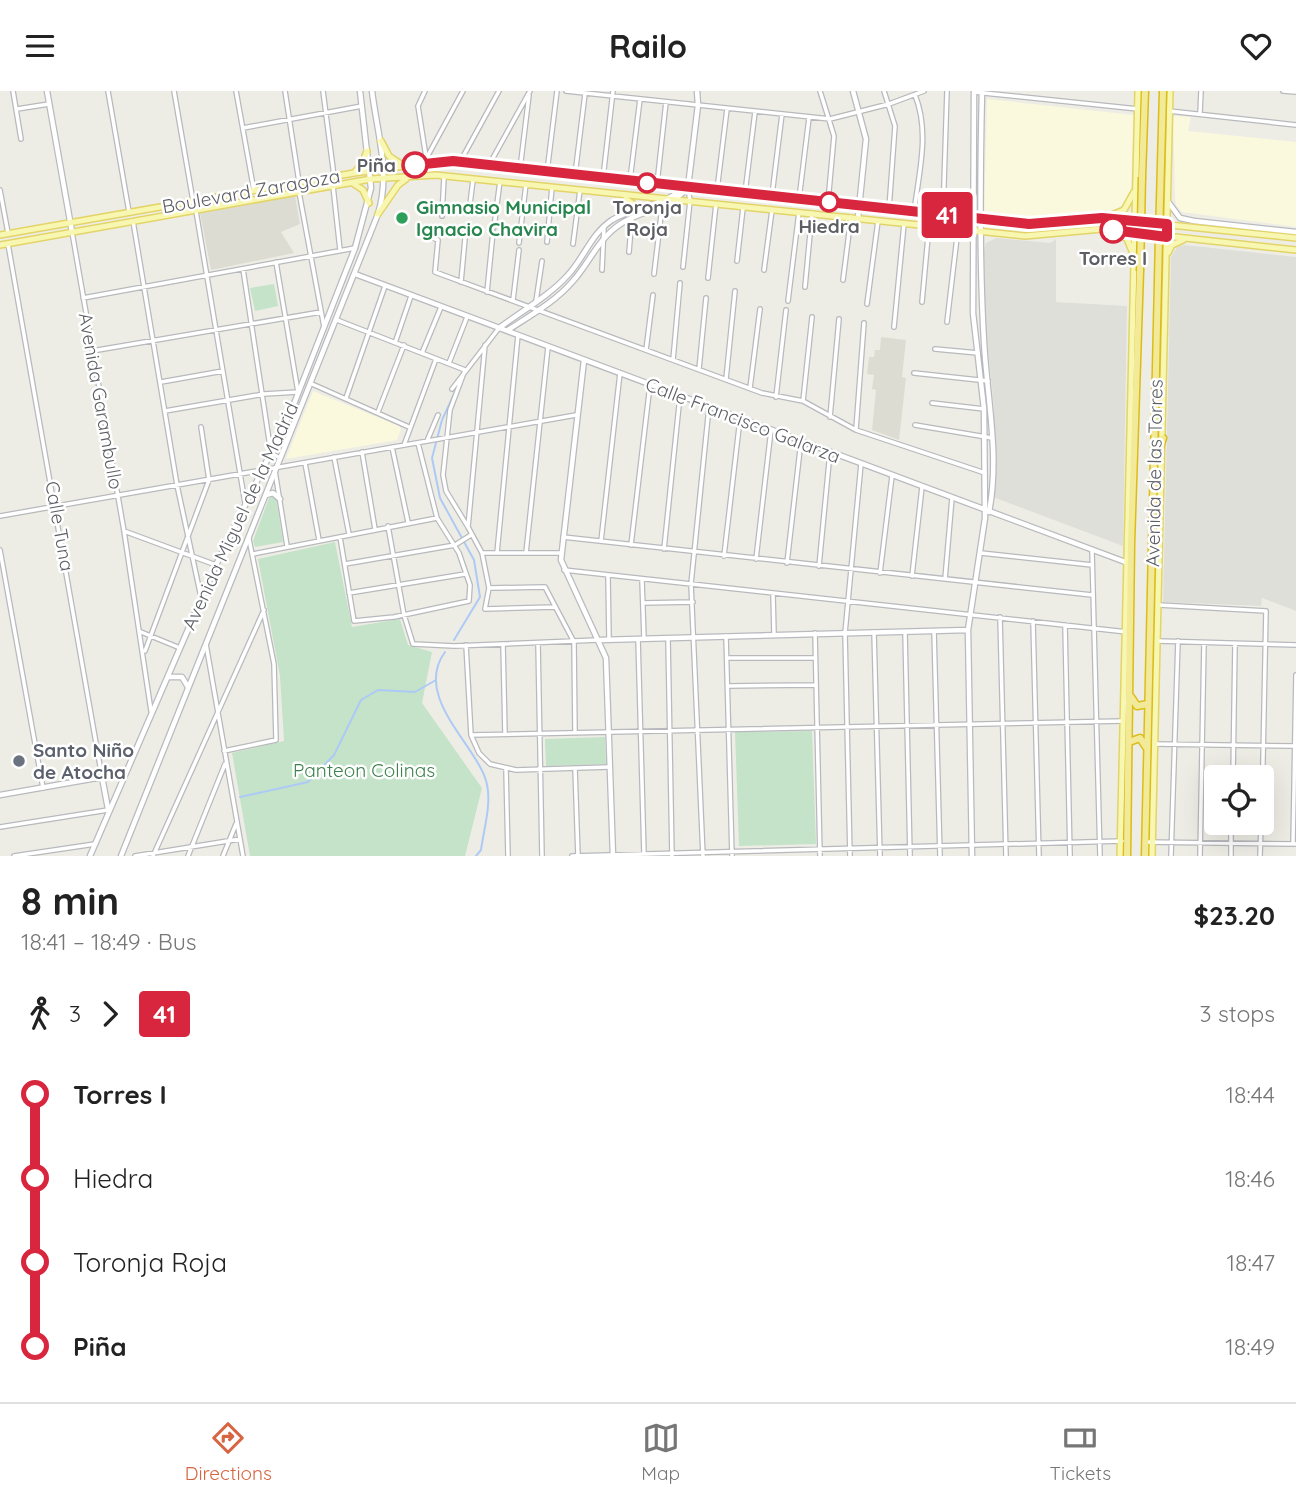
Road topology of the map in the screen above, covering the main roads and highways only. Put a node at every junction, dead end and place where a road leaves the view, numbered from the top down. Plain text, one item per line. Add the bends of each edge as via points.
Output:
1 (1138, 91) edge
2 (1144, 91) edge
3 (1163, 91) edge
4 (1170, 91) edge
5 (381, 141) road end
6 (367, 151) road end
7 (404, 166) junction
8 (354, 173) junction
9 (411, 176) junction
10 (347, 184) junction
11 (1136, 186) junction
12 (621, 194) junction
13 (626, 199) junction
14 (370, 201) road end
15 (626, 212) road end
16 (645, 212) road end
17 (378, 214) road end
18 (1102, 218) junction
19 (1135, 221) junction
20 (1167, 224) junction
21 (1115, 230) junction
22 (1134, 233) junction
23 (0, 235) edge
24 (1167, 237) junction
25 (1296, 238) edge
26 (1194, 239) junction
27 (0, 245) edge
28 (1296, 250) edge
29 (1134, 263) junction
30 (1166, 263) junction
31 (1163, 438) junction
32 (1155, 464) junction
33 (1129, 563) junction
34 (1129, 632) junction
35 (1154, 640) junction
36 (1130, 695) junction
37 (1148, 703) junction
38 (1129, 743) junction
39 (1147, 748) junction
40 (1124, 841) junction
41 (1149, 842) junction
42 (1120, 856) edge
43 (1127, 856) edge
44 (1145, 856) edge
45 (1152, 856) edge

1 - 11 main road, Avenida de las Torres
2 - 33 highway, Avenida de las Torres, bridge
3 - 32 highway, Avenida de las Torres, bridge
4 - 20 main road, Avenida de las Torres
5 - 7 main road via 389,156
6 - 8 main road
7 - 8 main road, Boulevard Zaragoza
7 - 18 main road, Boulevard Zaragoza via 460,162 1029,224
8 - 23 main road, Boulevard Zaragoza
9 - 10 main road, Boulevard Zaragoza
9 - 12 main road, Boulevard Zaragoza via 444,175
9 - 17 main road via 398,185
10 - 14 main road via 360,187
10 - 27 main road, Boulevard Zaragoza
11 - 18 main road via 1124,210
11 - 19 main road, Avenida de las Torres
12 - 13 main road
12 - 21 main road, Boulevard Zaragoza via 1035,237
13 - 15 main road
13 - 16 main road
18 - 19 main road, Boulevard Zaragoza
19 - 20 main road, Boulevard Zaragoza
19 - 22 main road, Avenida de las Torres
20 - 24 main road, Avenida de las Torres
20 - 25 main road, Boulevard Zaragoza
21 - 22 main road, Boulevard Zaragoza
21 - 29 main road via 1130,242
22 - 24 main road, Boulevard Zaragoza
22 - 29 main road, Avenida de las Torres
24 - 26 main road, Boulevard Zaragoza
24 - 30 main road, Avenida de las Torres
26 - 28 main road, Boulevard Zaragoza
26 - 30 main road via 1172,245
29 - 33 main road, Avenida de las Torres
30 - 31 main road, Avenida de las Torres
31 - 32 highway
31 - 35 main road, Avenida de las Torres
32 - 35 highway, Avenida de las Torres
33 - 34 highway, Avenida de las Torres
34 - 36 highway, Avenida de las Torres
34 - 40 main road, Avenida de las Torres via 1123,720
35 - 37 highway, Avenida de las Torres
35 - 41 main road, Avenida de las Torres via 1155,744
36 - 37 highway via 1137,706
36 - 38 highway, Avenida de las Torres
37 - 39 highway, Avenida de las Torres
38 - 39 highway via 1140,739
38 - 40 highway, Avenida de las Torres
39 - 41 highway, Avenida de las Torres
40 - 42 main road, Avenida de las Torres
40 - 43 highway, Avenida de las Torres
41 - 44 highway, Avenida de las Torres
41 - 45 main road, Avenida de las Torres

